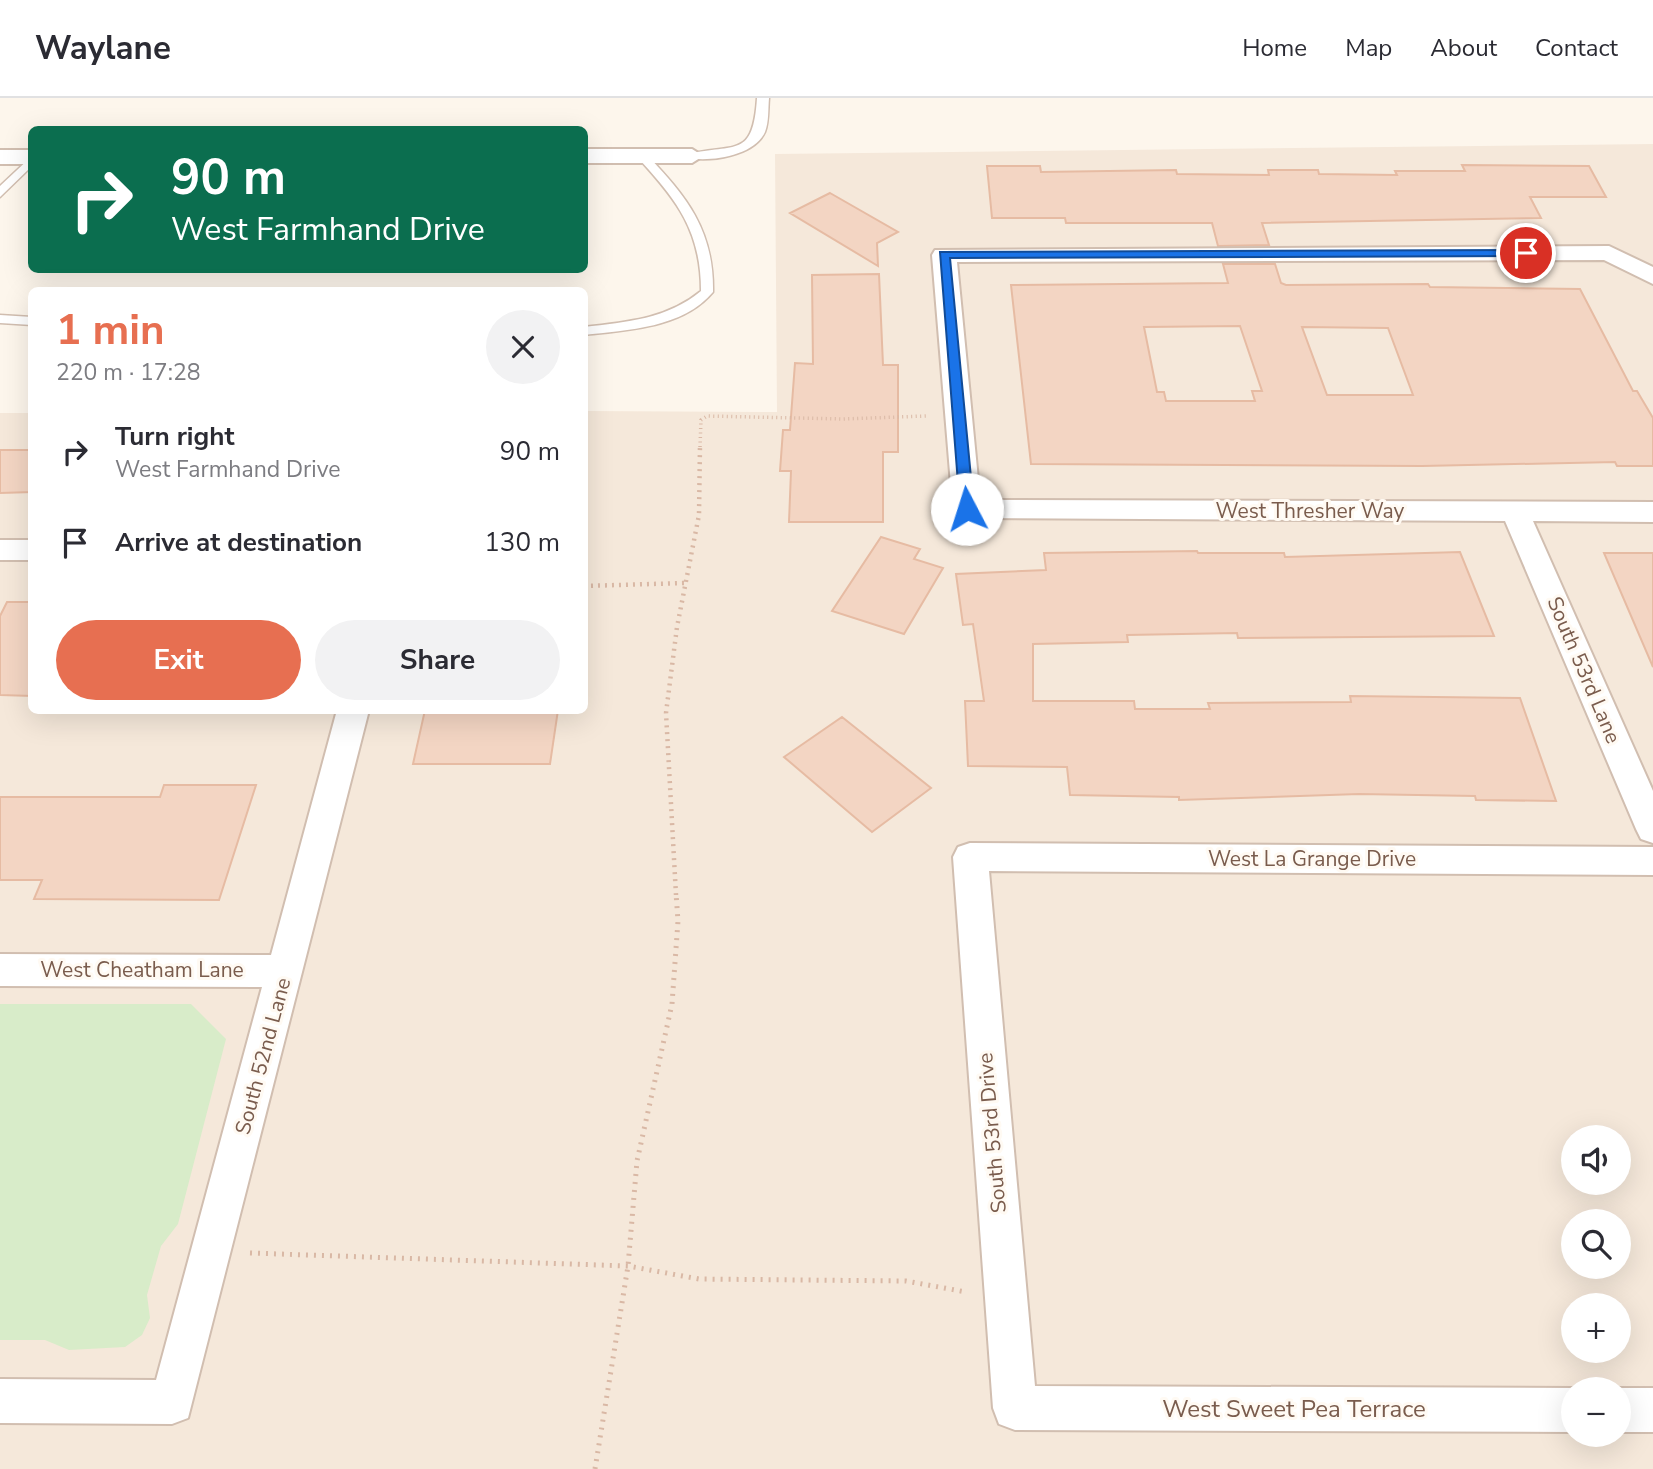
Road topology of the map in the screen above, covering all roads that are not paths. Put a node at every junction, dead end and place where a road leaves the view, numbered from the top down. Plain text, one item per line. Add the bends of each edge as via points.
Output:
1 (763, 98) edge
2 (588, 156) edge
3 (642, 156) junction
4 (692, 156) joint
5 (0, 157) edge
6 (28, 158) edge
7 (28, 162) edge
8 (0, 193) edge
9 (1653, 277) edge
10 (0, 319) edge
11 (28, 321) edge
12 (588, 330) edge
13 (1515, 512) junction
14 (1653, 512) edge
15 (0, 550) edge
16 (28, 550) edge
17 (352, 714) edge
18 (1653, 829) edge
19 (970, 857) joint
20 (1653, 861) edge
21 (0, 970) edge
22 (285, 971) junction
23 (0, 1401) edge
24 (1014, 1408) joint
25 (1561, 1410) edge
26 (1631, 1410) edge
27 (1653, 1410) edge

1 - 4 lane via 760,131 752,142 736,150
2 - 3 street
3 - 4 street
3 - 12 lane via 682,198 702,237 709,271 707,292 691,308 664,319
5 - 6 street
7 - 8 lane
9 - 13 street, West Thresher Way via 1609,253 944,255 967,509
10 - 11 lane
13 - 14 street, West Thresher Way
13 - 18 street, South 53rd Lane
15 - 16 street
17 - 22 street, South 52nd Lane
19 - 20 street, West La Grange Drive
19 - 24 street, South 53rd Drive
21 - 22 street, West Cheatham Lane
22 - 23 street, South 52nd Lane via 172,1402
24 - 25 street, West Sweet Pea Terrace
26 - 27 street

